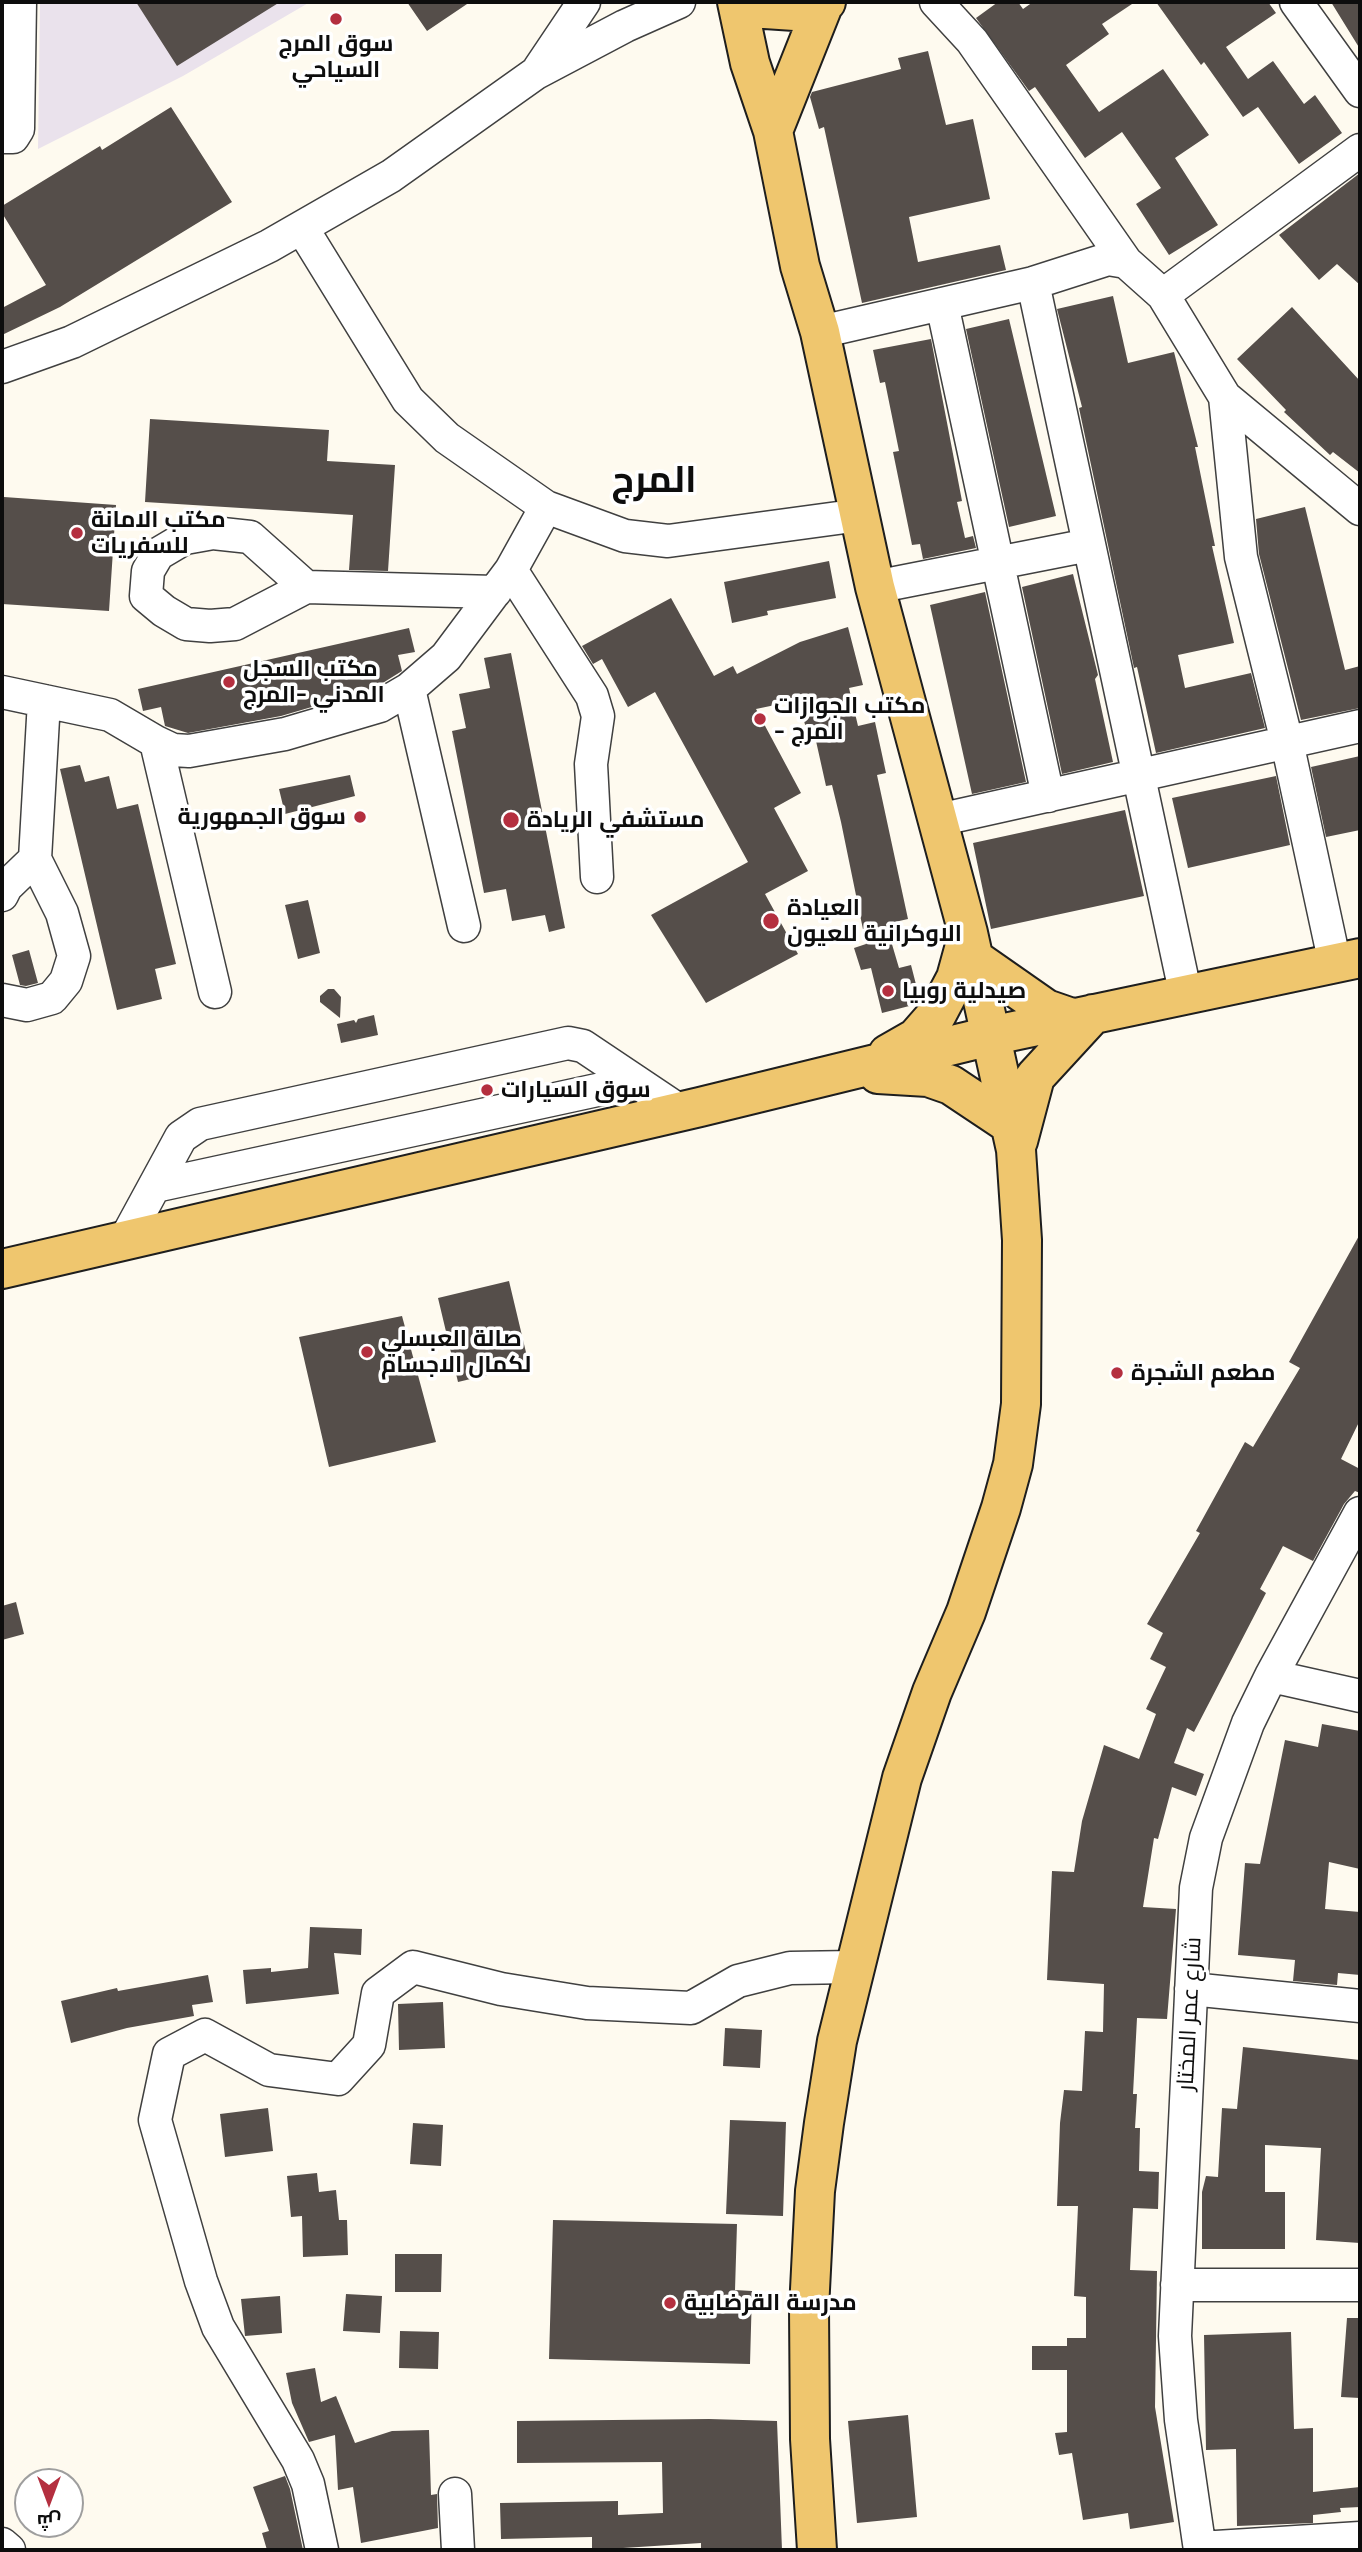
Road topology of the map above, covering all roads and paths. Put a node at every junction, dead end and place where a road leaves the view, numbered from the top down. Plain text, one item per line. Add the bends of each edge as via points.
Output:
1 (20, 2) edge
2 (584, 2) edge
3 (679, 2) edge
4 (740, 2) edge
5 (825, 2) edge
6 (936, 2) edge
7 (1296, 2) edge
8 (537, 73) junction
9 (1360, 90) edge
10 (773, 131) junction
11 (2, 137) edge
12 (1360, 150) edge
13 (302, 228) junction
14 (1126, 262) junction
15 (1033, 283) junction
16 (1164, 295) junction
17 (942, 304) junction
18 (820, 332) junction
19 (2, 367) edge
20 (1225, 397) junction
21 (545, 507) junction
22 (1360, 509) edge
23 (860, 515) junction
24 (1089, 545) junction
25 (997, 565) junction
26 (503, 581) junction
27 (306, 587) dead end
28 (875, 587) junction
29 (409, 689) junction
30 (2, 692) edge
31 (44, 701) junction
32 (1360, 726) edge
33 (156, 742) junction
34 (1287, 742) junction
35 (1139, 776) junction
36 (1048, 796) junction
37 (938, 820) junction
38 (35, 859) junction
39 (597, 877) dead end
40 (2, 895) edge
41 (464, 926) dead end
42 (971, 945) junction
43 (1348, 961) edge
44 (215, 992) dead end
45 (1186, 996) junction
46 (2, 1000) edge
47 (1082, 1016) junction
48 (990, 1036) junction
49 (854, 1069) junction
50 (634, 1082) junction
51 (680, 1111) junction
52 (1014, 1137) junction
53 (155, 1186) junction
54 (125, 1240) junction
55 (2, 1269) edge
56 (1360, 1513) edge
57 (1270, 1676) junction
58 (1360, 1696) edge
59 (854, 1967) junction
60 (1191, 1989) junction
61 (1360, 2006) edge
62 (1177, 2285) junction
63 (1360, 2285) edge
64 (455, 2494) dead end
65 (1360, 2538) edge
66 (2, 2544) edge
67 (1200, 2549) edge
68 (9, 2550) edge
69 (322, 2550) edge
70 (458, 2550) edge
71 (817, 2550) edge

1 - 11 street via 18,129 13,136
2 - 8 street
3 - 8 street
4 - 5 main road via 795,10
4 - 10 main road via 750,64
5 - 10 main road
6 - 14 street via 972,41
7 - 9 street
8 - 13 street via 391,176
10 - 18 main road via 800,266
12 - 16 street
13 - 19 street via 72,342
13 - 21 street via 408,400 447,438
14 - 15 street via 1108,259
14 - 16 street
15 - 17 street
15 - 24 street
16 - 20 street
17 - 18 street
17 - 25 street
18 - 23 main road
20 - 22 street
20 - 34 street via 1241,558
21 - 23 street via 625,536 668,541
21 - 26 street
23 - 28 main road
24 - 25 street
24 - 35 street
25 - 28 street
25 - 36 street
26 - 27 street
26 - 29 street via 446,657
26 - 39 street via 592,696 597,716 591,764
28 - 37 main road
29 - 33 street via 380,706 242,744 189,751
29 - 41 street
30 - 31 street
31 - 33 street via 122,719
31 - 38 street
32 - 34 street
33 - 44 street
34 - 35 street
34 - 43 street
35 - 36 street
35 - 45 street
36 - 37 street
37 - 42 main road
38 - 40 street
38 - 46 street via 62,914 74,956 66,981 52,998 27,1005
42 - 47 main road via 1046,1009
42 - 48 main road
42 - 49 main road via 937,1014 916,1038
43 - 45 main road
45 - 47 main road
47 - 48 main road
47 - 52 main road via 1035,1077
48 - 49 main road
48 - 52 main road
49 - 51 main road
49 - 52 main road via 928,1077 960,1090
50 - 51 street
50 - 53 street
50 - 53 street via 583,1046 554,1046 200,1124 181,1137
51 - 54 main road
52 - 59 main road via 1023,1335 1013,1464 966,1612 902,1778
53 - 54 street
54 - 55 main road
56 - 57 street, شارع عمر المختار
57 - 58 street
57 - 60 street, شارع عمر المختار via 1206,1838 1196,1888
59 - 69 street via 790,1968 738,1981 691,2008 587,2003 501,1989 413,1967 378,1993 369,2045 338,2078 269,2070 205,2035 169,2054 155,2120 201,2281 218,2327 298,2460
59 - 71 main road via 837,2041 815,2191 808,2377
60 - 61 street
60 - 62 street, شارع عمر المختار
62 - 63 street
62 - 67 street, شارع عمر المختار via 1175,2336 1181,2420
64 - 70 street
65 - 67 street
66 - 68 street

